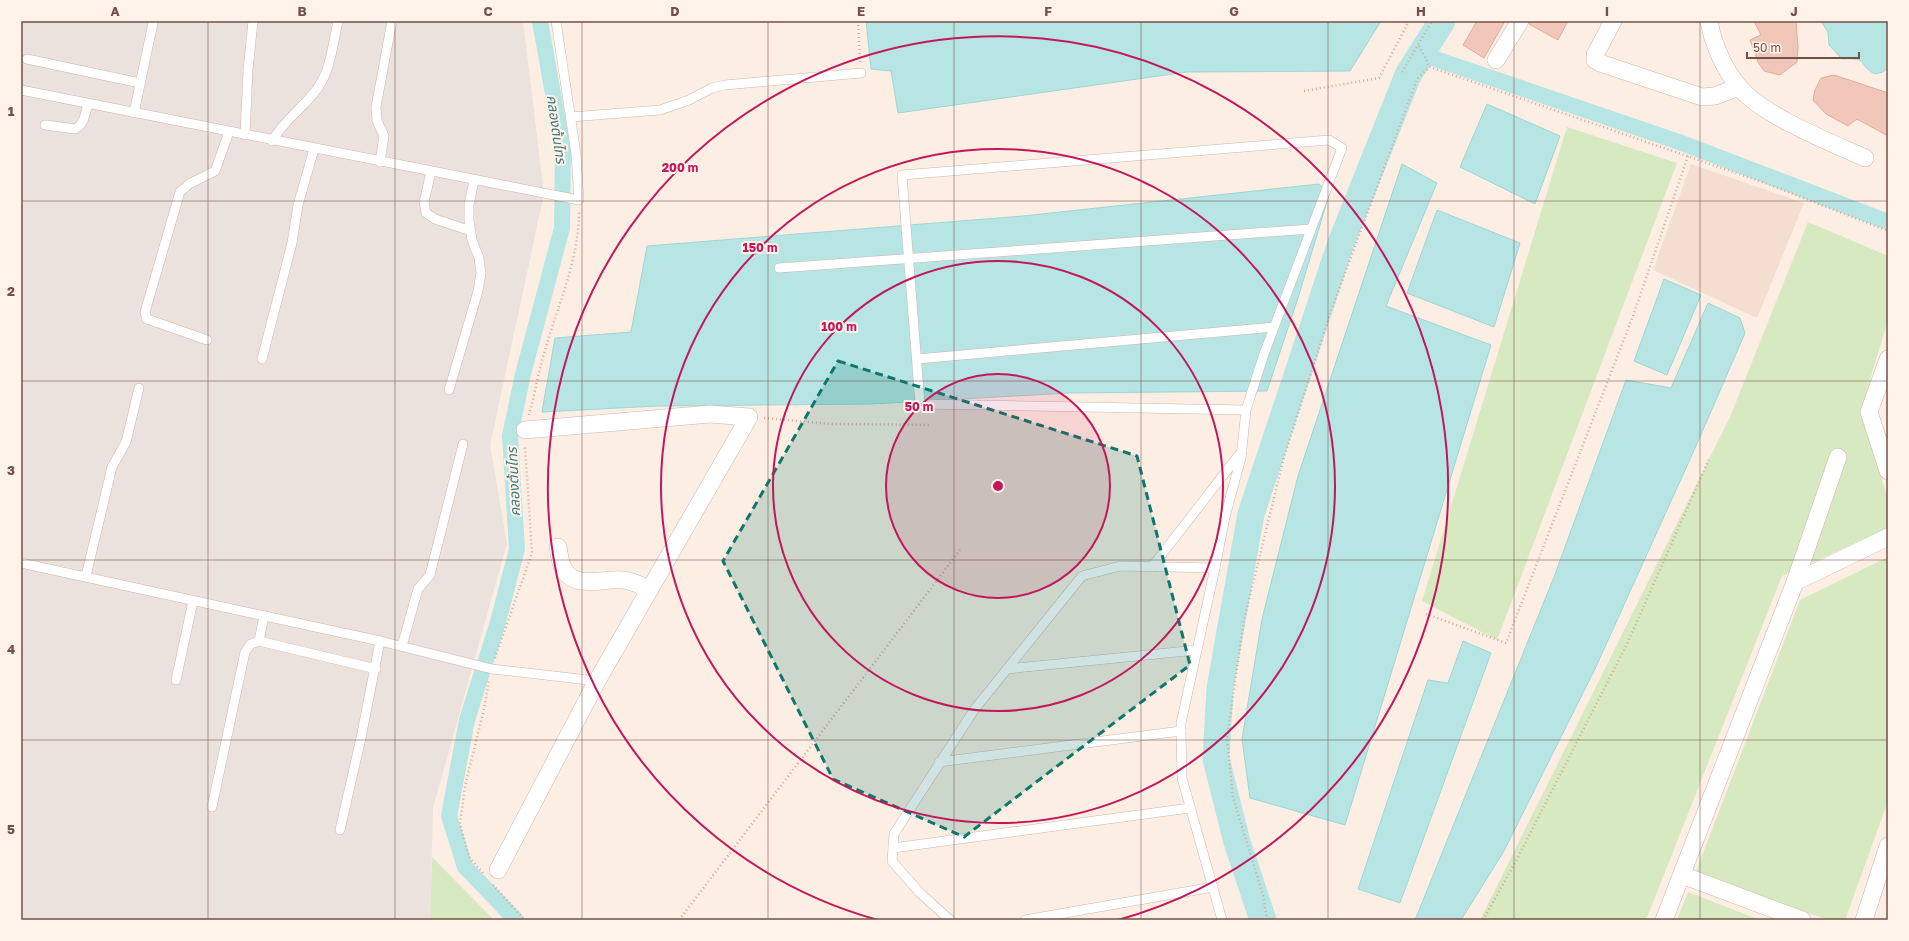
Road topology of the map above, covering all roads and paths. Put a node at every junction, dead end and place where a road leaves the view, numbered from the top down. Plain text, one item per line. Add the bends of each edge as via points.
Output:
1 (253, 21) edge
2 (338, 21) edge
3 (392, 21) edge
4 (556, 21) edge
5 (858, 21) edge
6 (1409, 21) edge
7 (1432, 21) edge
8 (1520, 21) edge
9 (1613, 21) edge
10 (1709, 21) edge
11 (152, 23) dead end
12 (1419, 46) junction
13 (27, 59) dead end
14 (1496, 60) dead end
15 (1430, 67) junction
16 (1402, 72) dead end
17 (861, 73) joint
18 (140, 83) junction
19 (1739, 87) junction
20 (21, 90) edge
21 (1304, 91) dead end
22 (88, 104) junction
23 (134, 113) junction
24 (571, 117) junction
25 (45, 125) dead end
26 (229, 132) junction
27 (245, 135) junction
28 (272, 141) junction
29 (314, 149) junction
30 (1688, 156) junction
31 (1865, 158) dead end
32 (380, 162) junction
33 (431, 172) junction
34 (474, 180) junction
35 (578, 199) junction
36 (1311, 229) junction
37 (471, 231) junction
38 (1888, 231) edge
39 (909, 259) junction
40 (779, 268) dead end
41 (1274, 327) junction
42 (207, 340) dead end
43 (262, 359) dead end
44 (916, 359) junction
45 (1888, 359) edge
46 (139, 388) dead end
47 (449, 390) dead end
48 (1246, 410) junction
49 (749, 417) junction
50 (932, 425) dead end
51 (524, 430) junction
52 (463, 444) dead end
53 (1242, 450) junction
54 (1710, 457) dead end
55 (1838, 457) dead end
56 (1888, 471) edge
57 (1888, 537) edge
58 (558, 547) dead end
59 (960, 550) dead end
60 (21, 563) edge
61 (1152, 567) junction
62 (1215, 568) junction
63 (86, 576) junction
64 (1795, 582) junction
65 (650, 589) junction
66 (193, 601) junction
67 (1426, 614) dead end
68 (264, 616) junction
69 (259, 641) junction
70 (380, 641) junction
71 (402, 646) junction
72 (1197, 650) junction
73 (376, 669) junction
74 (491, 669) junction
75 (1007, 669) junction
76 (176, 680) dead end
77 (597, 681) junction
78 (1181, 731) junction
79 (939, 762) junction
80 (212, 807) dead end
81 (1190, 808) junction
82 (340, 830) dead end
83 (1888, 846) edge
84 (893, 848) junction
85 (490, 875) junction
86 (1682, 875) junction
87 (1212, 887) junction
88 (525, 920) edge
89 (679, 920) edge
90 (950, 920) edge
91 (1025, 920) edge
92 (1222, 920) edge
93 (1267, 920) edge
94 (1483, 920) edge
95 (1664, 920) edge
96 (1802, 920) edge
97 (1864, 920) edge

1 - 27 lane
2 - 28 lane via 328,64 318,87 278,130
3 - 32 lane via 376,107 377,121 384,136
4 - 24 lane
5 - 17 path
6 - 21 path via 1379,78
7 - 12 path
8 - 14 street
9 - 19 street via 1595,54 1595,60 1600,64 1702,97 1715,96
10 - 19 street via 1723,62
11 - 18 lane
12 - 15 path
12 - 16 path
13 - 18 lane
15 - 30 path
15 - 93 path via 1417,79 1330,314 1284,457 1244,620 1227,738 1233,797 1263,895
17 - 24 lane via 725,85 660,110
18 - 23 lane
19 - 31 street via 1760,106
20 - 22 lane
22 - 23 lane
22 - 25 lane via 83,122 75,129
23 - 26 lane
24 - 35 lane
26 - 27 lane
26 - 42 lane via 214,171 189,184 180,192 145,307 147,319
27 - 28 lane
28 - 29 lane
29 - 32 lane
29 - 43 lane via 298,205 292,243
30 - 38 path
30 - 67 path via 1633,316 1506,643
32 - 33 lane
33 - 34 lane
33 - 37 lane via 424,202 426,213 435,219
34 - 35 lane
34 - 37 lane via 469,221
35 - 51 path via 579,229 568,281 546,348
36 - 39 lane
36 - 39 lane via 1342,148 1329,140 902,175
36 - 41 lane
37 - 47 lane via 481,273
39 - 40 lane
39 - 44 lane
41 - 44 lane
41 - 48 lane
44 - 48 lane via 920,404
45 - 56 street via 1869,412
46 - 63 lane via 126,442 112,468
48 - 53 lane
49 - 50 path via 832,424
49 - 51 street via 710,414
49 - 65 street
51 - 74 path via 532,553
52 - 71 lane via 430,575 418,589
53 - 61 lane
53 - 62 lane
54 - 94 path via 1627,644
55 - 64 street
57 - 64 street
58 - 65 street via 562,566 577,581 624,580
59 - 89 path
60 - 63 lane
61 - 62 lane
61 - 75 lane via 1120,566 1082,576
62 - 72 lane
63 - 66 lane
64 - 86 street
65 - 77 street
66 - 68 lane
66 - 76 lane
68 - 69 lane
68 - 70 lane
69 - 73 lane
69 - 80 lane via 251,644 245,652
70 - 71 lane
70 - 73 lane
71 - 74 lane
72 - 75 lane
72 - 78 lane
73 - 82 lane
74 - 77 lane
74 - 85 path via 465,786 460,824 469,857
75 - 79 lane via 974,710
77 - 85 street
78 - 79 lane
78 - 81 lane via 1182,778
79 - 84 lane via 894,834
81 - 84 lane
81 - 87 lane
83 - 97 street
84 - 90 lane via 892,861 920,893
85 - 88 path
86 - 95 street
86 - 96 street
87 - 91 lane
87 - 92 lane

